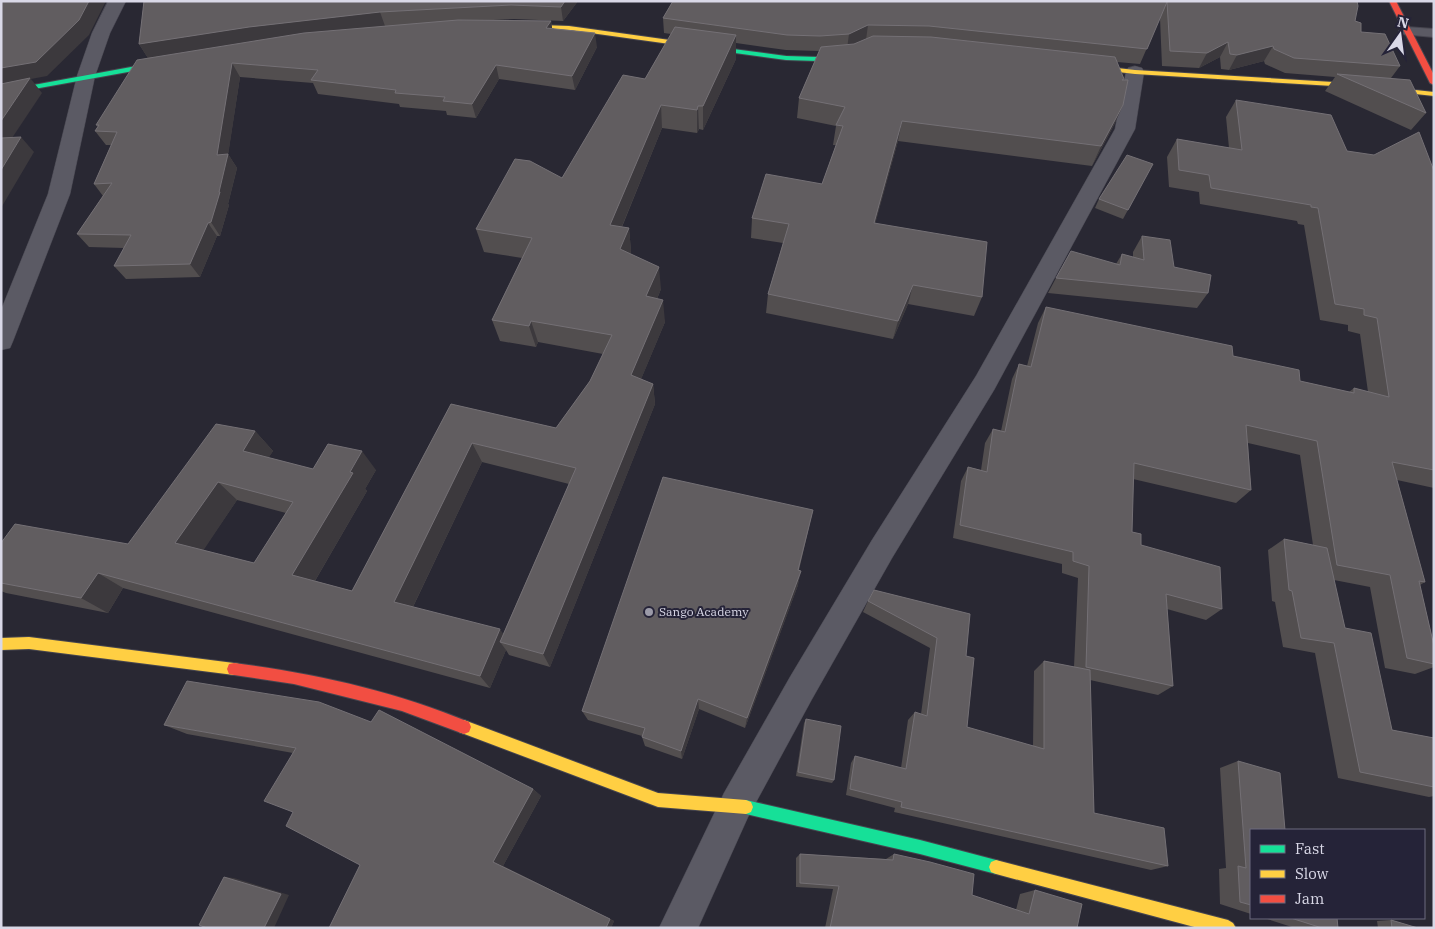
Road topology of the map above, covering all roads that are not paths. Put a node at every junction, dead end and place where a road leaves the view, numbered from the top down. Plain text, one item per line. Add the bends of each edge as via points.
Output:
1 (117, 1) edge
2 (1392, 1) edge
3 (505, 26) edge
4 (1406, 31) junction
5 (1434, 33) edge
6 (866, 48) edge
7 (183, 60) edge
8 (1068, 65) edge
9 (1135, 72) junction
10 (86, 76) junction
11 (1434, 84) edge
12 (1, 93) edge
13 (1434, 94) edge
14 (1, 341) edge
15 (1, 644) edge
16 (736, 805) junction
17 (678, 928) edge
18 (1228, 928) edge

1 - 10 street
2 - 4 main road
3 - 6 main road via 569,28 786,58 851,56
4 - 5 lane
4 - 11 main road
7 - 10 main road
8 - 9 main road
9 - 13 main road via 1350,85
9 - 16 street via 1125,129 985,383 882,549
10 - 12 main road
10 - 14 street via 59,194
15 - 16 main road via 29,644 294,677 402,704 658,800
16 - 17 street
16 - 18 main road via 920,847

